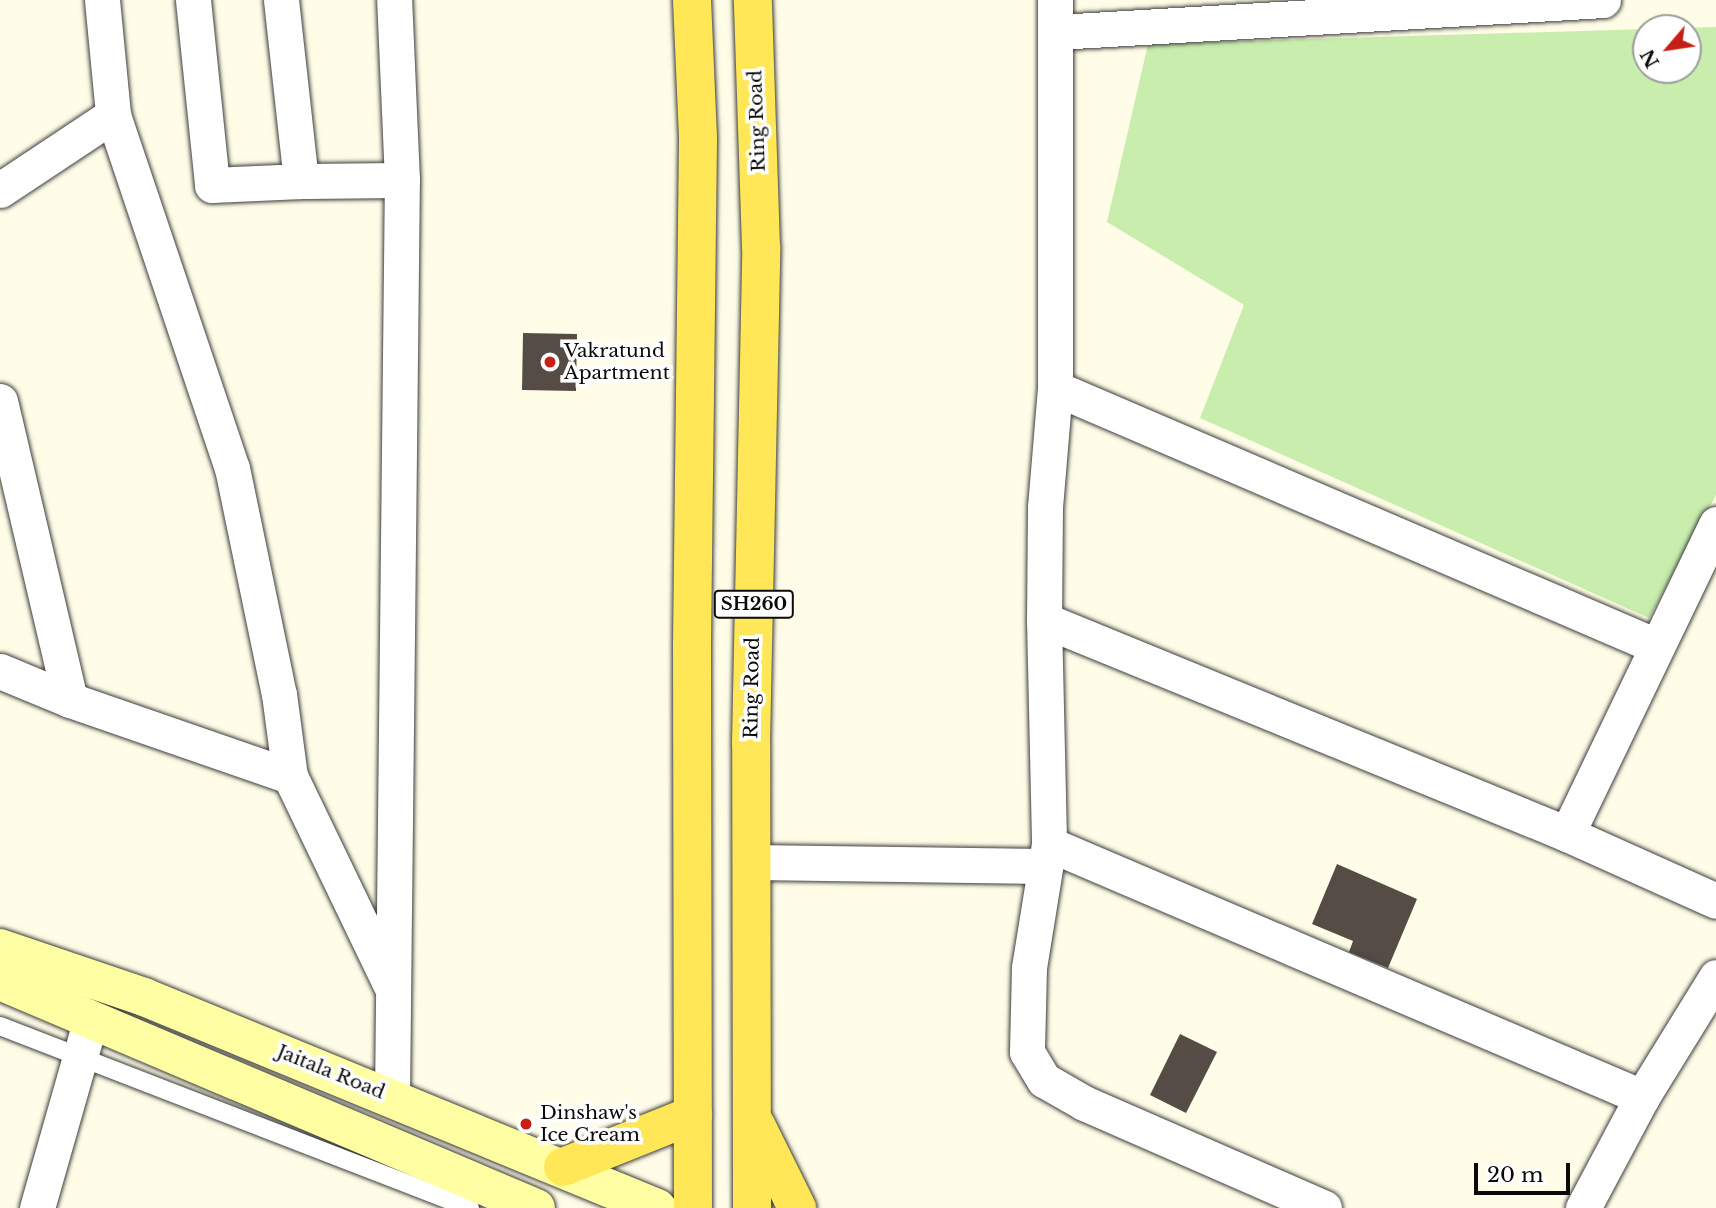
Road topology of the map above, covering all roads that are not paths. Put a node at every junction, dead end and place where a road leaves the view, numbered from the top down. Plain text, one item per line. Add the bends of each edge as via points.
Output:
1 (102, 0) edge
2 (193, 0) edge
3 (281, 0) edge
4 (394, 0) edge
5 (692, 0) edge
6 (753, 0) edge
7 (1603, 0) edge
8 (1056, 16) edge
9 (113, 115) junction
10 (402, 180) junction
11 (301, 181) junction
12 (0, 190) edge
13 (1055, 388) junction
14 (0, 401) edge
15 (1716, 524) edge
16 (1044, 620) junction
17 (1654, 645) junction
18 (0, 671) edge
19 (70, 700) junction
20 (289, 776) junction
21 (1567, 834) junction
22 (1047, 855) junction
23 (751, 862) junction
24 (1716, 901) edge
25 (0, 948) edge
26 (1716, 977) edge
27 (0, 981) edge
28 (394, 993) junction
29 (91, 1019) junction
30 (0, 1026) edge
31 (80, 1058) junction
32 (392, 1097) junction
33 (1642, 1097) junction
34 (693, 1115) junction
35 (752, 1116) junction
36 (563, 1167) junction
37 (37, 1208) edge
38 (470, 1208) edge
39 (536, 1208) edge
40 (657, 1208) edge
41 (693, 1208) edge
42 (752, 1208) edge
43 (797, 1208) edge
44 (1324, 1208) edge
45 (1583, 1208) edge

1 - 9 street
2 - 11 street via 212,185
3 - 11 street
4 - 10 street
5 - 34 main road, SH260 via 698,139
6 - 23 main road, Ring Road / SH260 via 761,247
7 - 8 street
8 - 13 street
9 - 12 street
9 - 20 street via 232,468 279,694
10 - 11 street
10 - 28 street
13 - 16 street via 1045,506
13 - 17 street
14 - 19 street
15 - 17 street
16 - 21 street
16 - 22 street
17 - 21 street
18 - 19 street
19 - 20 street
20 - 28 street
21 - 24 street
22 - 23 street
22 - 33 street
22 - 44 street via 1030,968 1027,1052 1044,1080 1084,1103
23 - 35 main road, Ring Road / SH260
25 - 32 main road, Jaitala Road via 144,997
26 - 33 street
27 - 29 main road
28 - 32 street
29 - 31 street
29 - 39 main road
30 - 31 lane
31 - 37 street
31 - 38 lane
32 - 36 main road, Jaitala Road
33 - 45 street
34 - 36 main road
34 - 41 main road, SH260
35 - 42 main road, Ring Road / SH260
35 - 43 main road
36 - 40 main road, Jaitala Road

